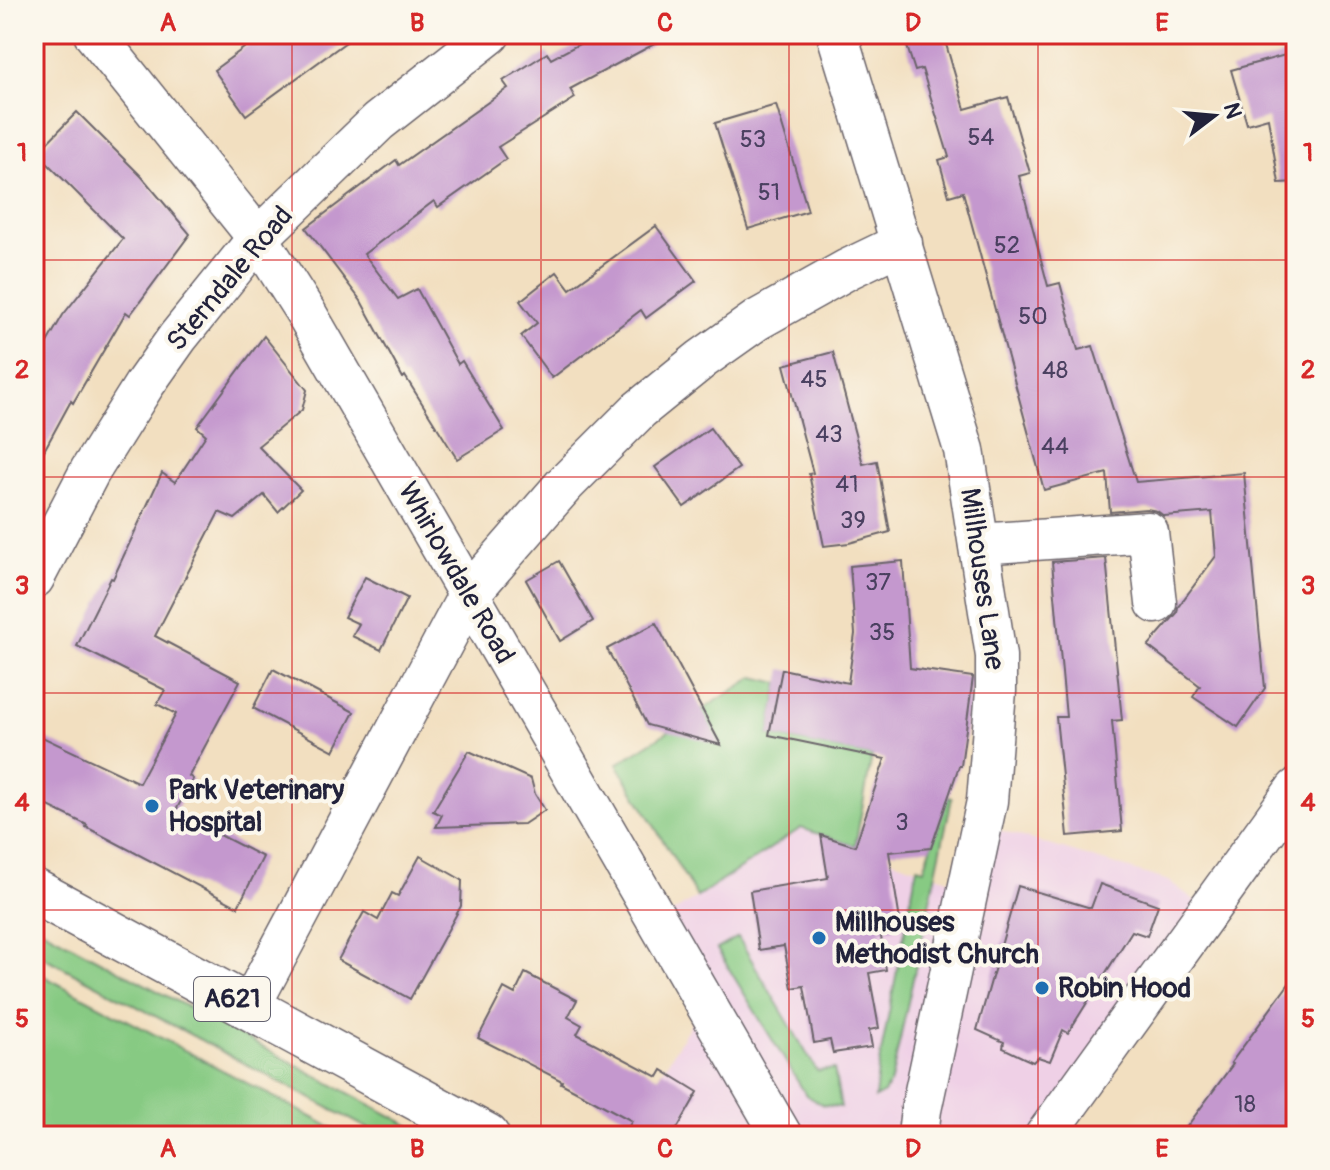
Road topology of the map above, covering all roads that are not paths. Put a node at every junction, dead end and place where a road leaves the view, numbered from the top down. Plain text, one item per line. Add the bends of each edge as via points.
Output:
1 (94, 34) edge
2 (490, 34) edge
3 (837, 34) edge
4 (258, 238) junction
5 (902, 243) junction
6 (979, 544) junction
7 (34, 578) edge
8 (469, 594) junction
9 (1156, 603) dead end
10 (1296, 789) edge
11 (34, 891) edge
12 (249, 1008) junction
13 (487, 1136) edge
14 (782, 1136) edge
15 (921, 1136) edge
16 (1045, 1136) edge

1 - 4 street, Whirlowdale Road
2 - 4 street, Sterndale Road via 378,122
3 - 5 street, Millhouses Lane
4 - 7 street, Sterndale Road via 144,385 90,471
4 - 8 street, Whirlowdale Road
5 - 6 street, Millhouses Lane via 964,450
5 - 8 street via 757,320 660,393 598,449
6 - 9 street via 1148,532
6 - 15 street, Millhouses Lane via 996,656 991,759 983,825 921,1110
8 - 12 street
8 - 14 street, Whirlowdale Road
10 - 16 street
11 - 12 main road, A621
12 - 13 main road, A621

